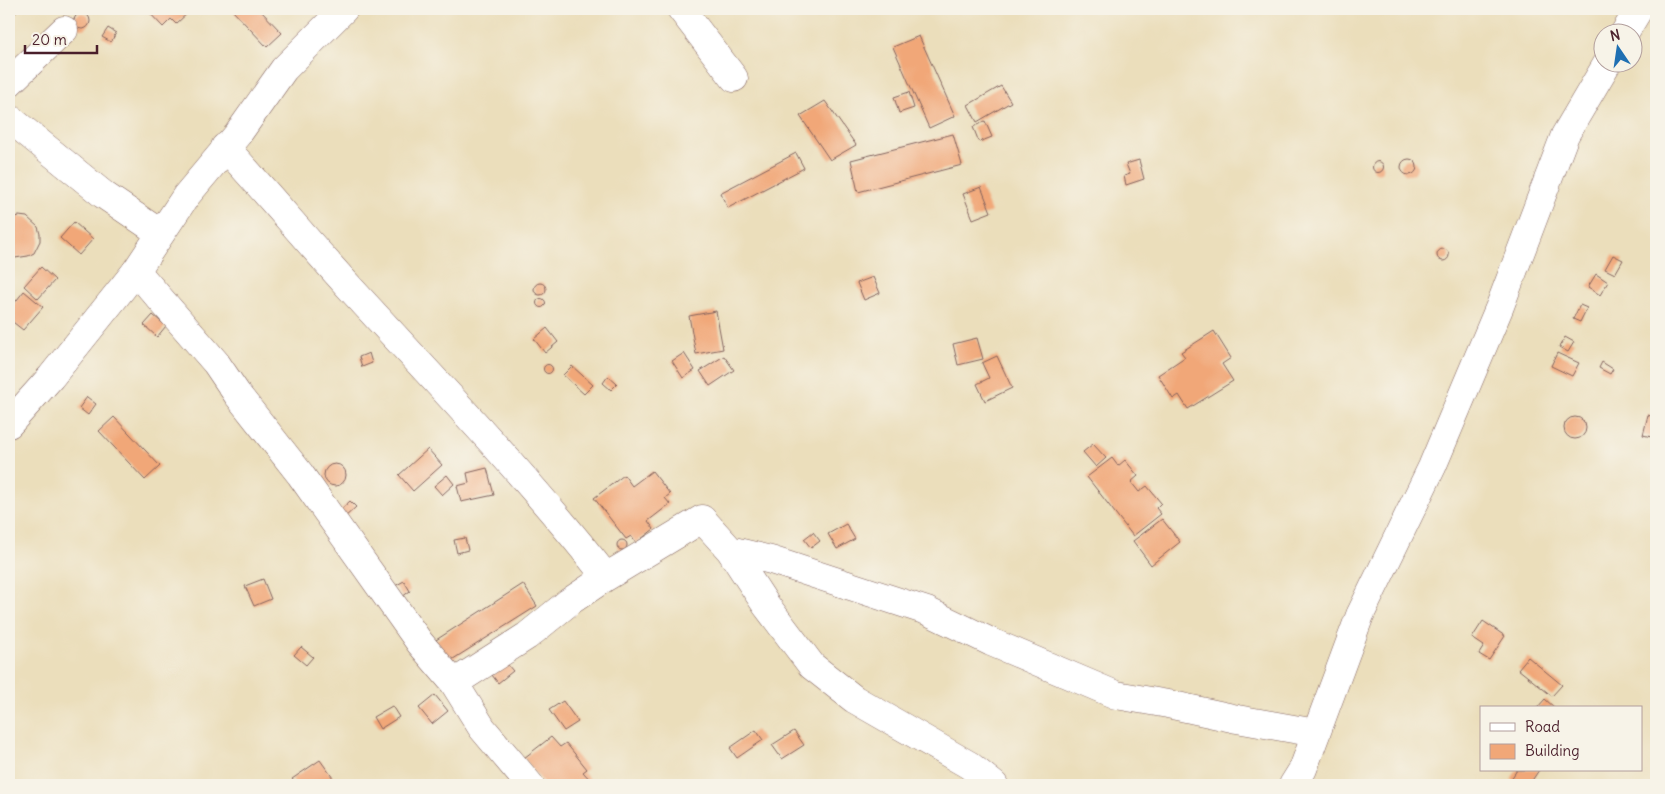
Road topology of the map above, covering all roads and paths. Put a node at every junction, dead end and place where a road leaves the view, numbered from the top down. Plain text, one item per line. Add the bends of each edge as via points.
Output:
1 (681, 9) edge
2 (1639, 9) edge
3 (338, 11) edge
4 (1631, 22) edge
5 (64, 30) dead end
6 (1602, 72) edge
7 (734, 78) dead end
8 (9, 83) edge
9 (9, 118) edge
10 (226, 147) junction
11 (160, 233) junction
12 (136, 271) junction
13 (9, 424) edge
14 (730, 550) junction
15 (606, 576) junction
16 (454, 683) junction
17 (1316, 733) junction
18 (530, 785) edge
19 (994, 785) edge
20 (1293, 785) edge

1 - 7 street
2 - 4 street
3 - 10 street via 284,69
5 - 8 street
6 - 17 street via 1565,136 1500,306 1432,467 1360,615
9 - 11 street via 104,195
10 - 11 street
10 - 15 street via 581,544
11 - 12 street
12 - 13 street
12 - 16 street via 216,363 300,474 420,643
14 - 15 street via 702,519
14 - 17 street via 771,560 927,611 990,642 1116,695
14 - 19 street via 812,666 854,699 969,765
15 - 16 street via 526,636
16 - 18 street via 482,728
17 - 20 street via 1303,769

